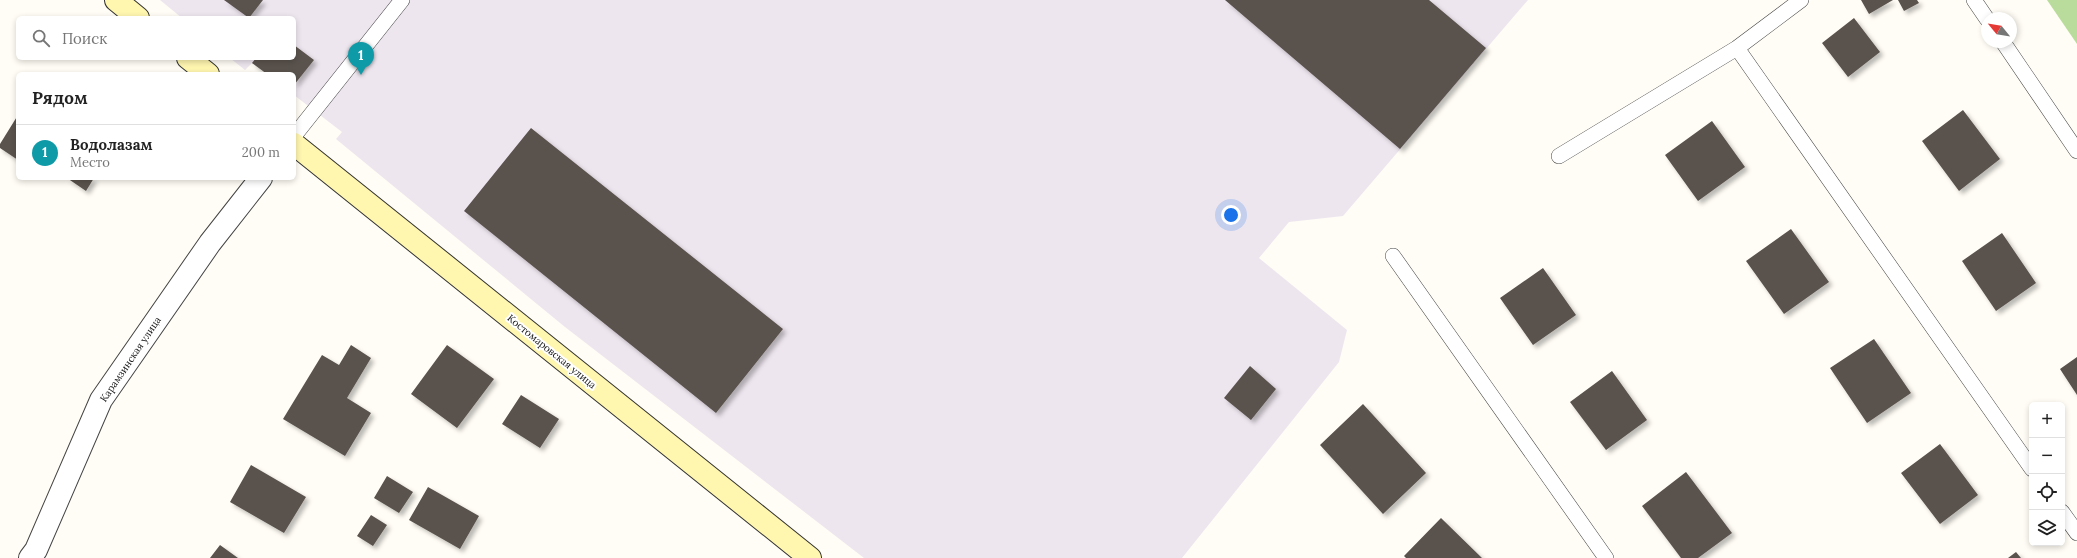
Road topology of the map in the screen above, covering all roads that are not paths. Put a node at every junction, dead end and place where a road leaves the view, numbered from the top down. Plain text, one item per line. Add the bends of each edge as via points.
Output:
1 (116, 0) edge
2 (402, 0) edge
3 (1801, 0) edge
4 (1974, 0) edge
5 (1982, 12) edge
6 (136, 16) edge
7 (1737, 48) junction
8 (2007, 48) edge
9 (190, 60) edge
10 (206, 72) edge
11 (296, 133) edge
12 (296, 146) edge
13 (2077, 151) edge
14 (1559, 156) dead end
15 (260, 180) edge
16 (1393, 256) dead end
17 (2029, 465) edge
18 (2065, 516) edge
19 (2077, 533) edge
20 (30, 558) edge
21 (810, 558) edge
22 (1606, 558) edge

1 - 6 street
2 - 11 lane
3 - 7 lane
4 - 5 lane
7 - 14 lane
7 - 17 lane
8 - 13 lane
9 - 10 street
12 - 21 street, Костомаровская улица
15 - 20 street, Карамзинская улица via 210,244 101,400 36,550
16 - 22 lane
18 - 19 lane

